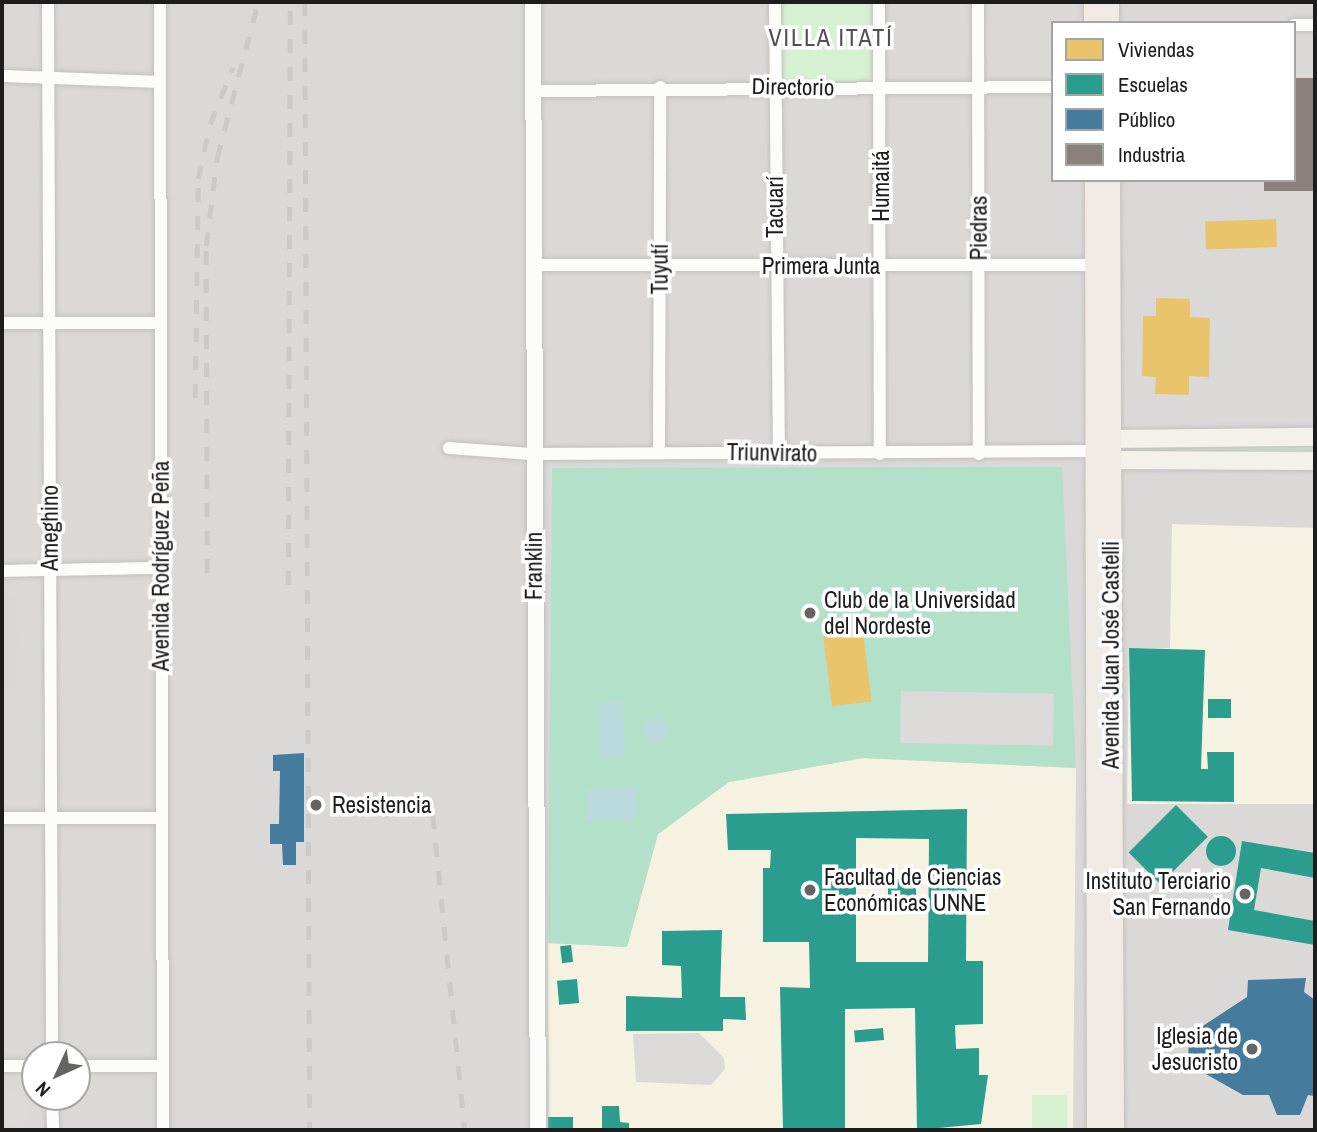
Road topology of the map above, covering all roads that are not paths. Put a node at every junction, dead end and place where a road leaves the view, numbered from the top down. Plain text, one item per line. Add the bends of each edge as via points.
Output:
1 (48, 2) edge
2 (160, 2) edge
3 (533, 2) edge
4 (775, 2) edge
5 (879, 2) edge
6 (978, 2) edge
7 (1093, 2) edge
8 (1109, 2) edge
9 (1093, 21) edge
10 (1109, 21) edge
11 (1296, 25) edge
12 (1315, 25) edge
13 (2, 75) edge
14 (48, 76) junction
15 (160, 82) junction
16 (660, 87) junction
17 (775, 87) junction
18 (979, 87) junction
19 (1051, 87) edge
20 (881, 88) junction
21 (533, 91) junction
22 (1094, 182) edge
23 (1110, 182) edge
24 (532, 265) junction
25 (979, 265) junction
26 (1103, 265) junction
27 (660, 266) junction
28 (776, 266) junction
29 (881, 267) junction
30 (2, 323) edge
31 (160, 323) junction
32 (49, 324) junction
33 (1315, 437) edge
34 (449, 448) dead end
35 (1105, 450) junction
36 (659, 451) junction
37 (531, 454) junction
38 (779, 454) junction
39 (880, 454) junction
40 (979, 454) junction
41 (1315, 461) edge
42 (160, 568) junction
43 (2, 571) edge
44 (50, 571) junction
45 (2, 818) edge
46 (52, 818) junction
47 (162, 818) junction
48 (52, 1041) edge
49 (2, 1066) edge
50 (21, 1066) edge
51 (91, 1066) edge
52 (163, 1066) junction
53 (52, 1111) edge
54 (53, 1130) edge
55 (163, 1130) edge
56 (538, 1130) edge
57 (1096, 1130) edge
58 (1114, 1130) edge

1 - 14 street, Ameghino
2 - 15 street, Avenida Rodríguez Peña
3 - 21 street, Franklin
4 - 17 street, Tacuarí
5 - 20 street, Humaitá
6 - 18 street, Piedras
7 - 9 main road
8 - 10 main road
11 - 12 street
13 - 14 street
14 - 15 street
14 - 32 street, Ameghino
15 - 31 street, Avenida Rodríguez Peña
16 - 17 street, Directorio
16 - 21 street, Directorio
16 - 27 street, Tuyutí
17 - 20 street, Directorio
17 - 28 street, Tacuarí
18 - 19 street, Directorio
18 - 20 street, Directorio
18 - 25 street, Piedras
20 - 29 street, Humaitá
21 - 24 street, Franklin
22 - 26 main road, Avenida Juan José Castelli
23 - 26 main road, Avenida Juan José Castelli
24 - 27 street, Primera Junta
24 - 37 street, Franklin
25 - 26 street, Primera Junta
25 - 29 street, Primera Junta
25 - 40 street, Piedras
26 - 35 main road, Avenida Juan José Castelli
27 - 28 street, Primera Junta
27 - 36 street, Tuyutí
28 - 29 street, Primera Junta
28 - 38 street, Tacuarí
29 - 39 street, Humaitá
30 - 32 street
31 - 32 street
31 - 42 street, Avenida Rodríguez Peña
32 - 44 street, Ameghino
33 - 35 main road
34 - 37 street, Triunvirato
35 - 40 street, Triunvirato
35 - 41 main road
35 - 57 main road, Avenida Juan José Castelli
35 - 58 main road, Avenida Juan José Castelli
36 - 37 street, Triunvirato
36 - 38 street, Triunvirato
37 - 56 street, Franklin
38 - 39 street, Triunvirato
39 - 40 street, Triunvirato
42 - 44 street
42 - 47 street, Avenida Rodríguez Peña
43 - 44 street
44 - 46 street, Ameghino
45 - 46 street
46 - 47 street
46 - 48 street, Ameghino
47 - 52 street, Avenida Rodríguez Peña
49 - 50 street
51 - 52 street
52 - 55 street, Avenida Rodríguez Peña
53 - 54 street

